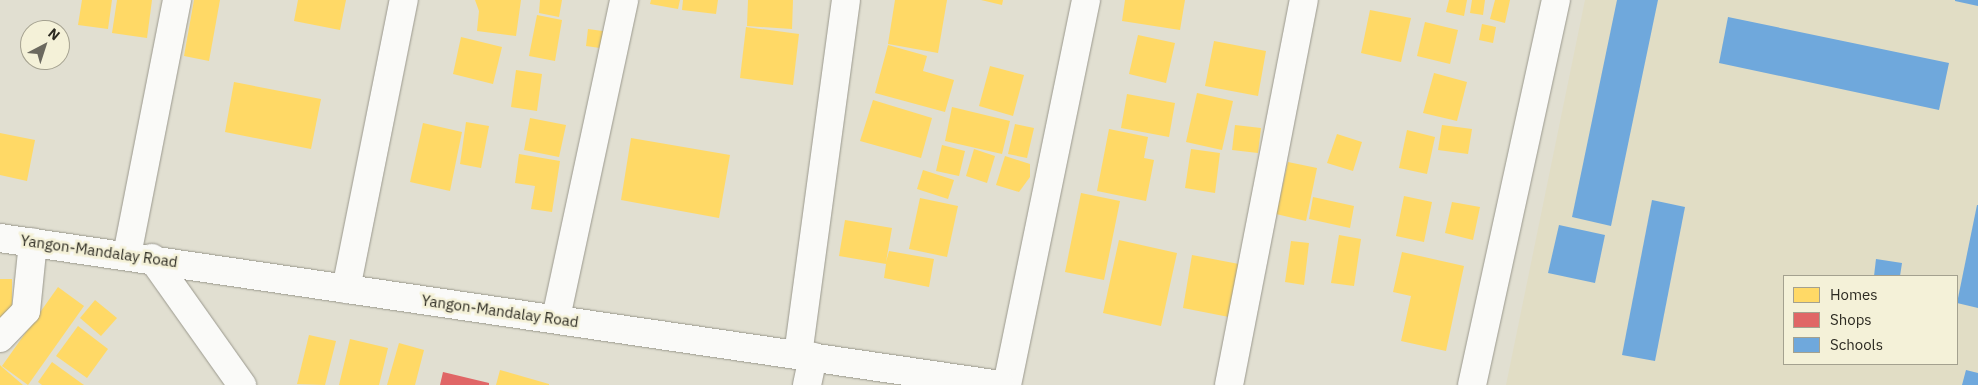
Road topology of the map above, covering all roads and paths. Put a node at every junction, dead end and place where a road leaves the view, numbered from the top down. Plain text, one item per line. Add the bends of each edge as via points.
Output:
1 (177, 0) edge
2 (404, 0) edge
3 (624, 0) edge
4 (846, 0) edge
5 (1086, 0) edge
6 (1304, 0) edge
7 (1556, 0) edge
8 (0, 238) edge
9 (33, 242) junction
10 (140, 256) junction
11 (346, 289) junction
12 (556, 318) junction
13 (0, 338) edge
14 (805, 356) junction
15 (242, 385) edge
16 (807, 385) edge
17 (1000, 385) edge
18 (1007, 385) edge
19 (1230, 385) edge
20 (1472, 385) edge

1 - 10 main road
2 - 11 main road
3 - 12 main road
4 - 14 main road
5 - 18 main road
6 - 19 main road
7 - 20 main road
8 - 9 main road, Yangon-Mandalay Road
9 - 10 main road, Yangon-Mandalay Road
9 - 13 main road via 26,311
10 - 11 main road, Yangon-Mandalay Road
10 - 15 main road
11 - 12 main road, Yangon-Mandalay Road
12 - 14 main road, Yangon-Mandalay Road
14 - 16 main road
14 - 17 main road, Yangon-Mandalay Road

